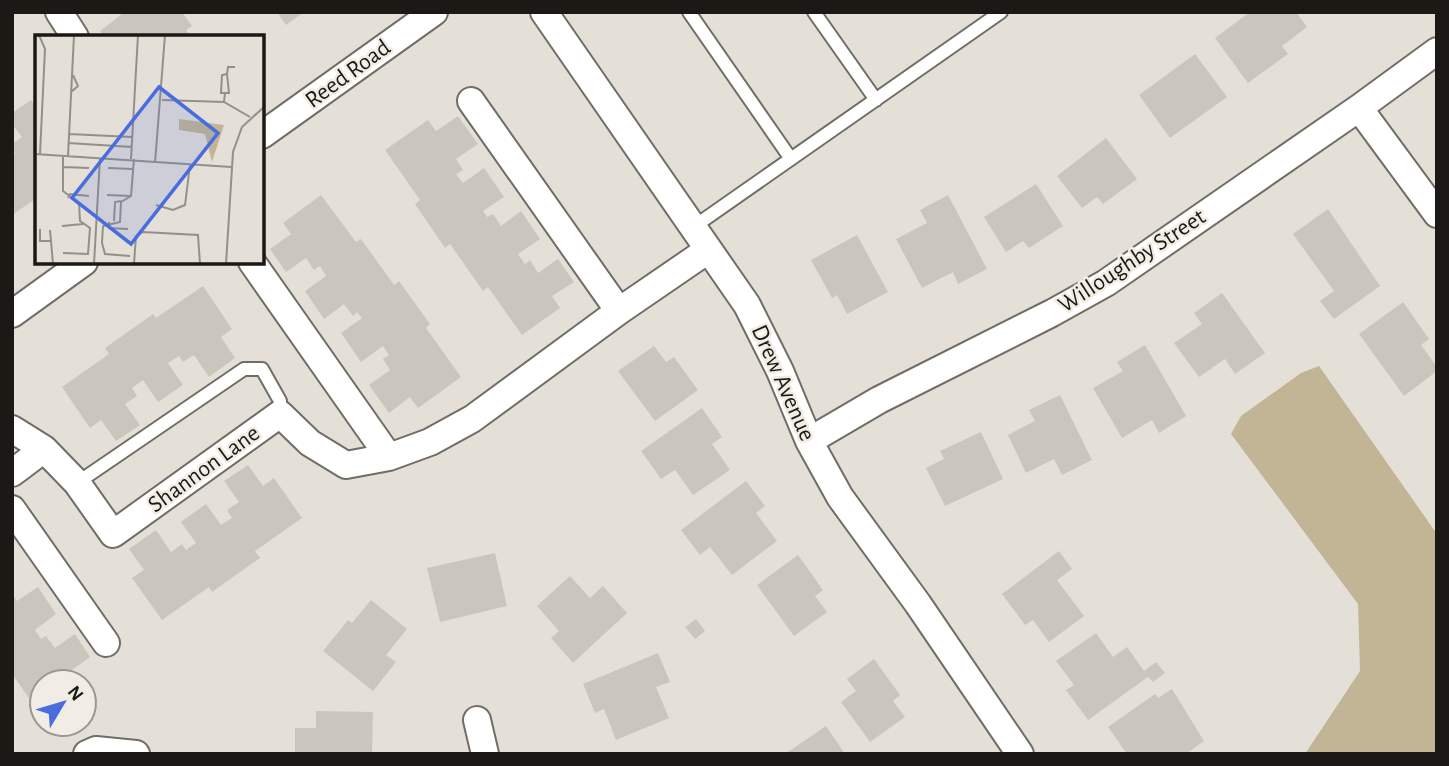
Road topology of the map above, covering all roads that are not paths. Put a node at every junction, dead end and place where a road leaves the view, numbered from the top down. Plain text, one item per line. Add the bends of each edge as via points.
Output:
1 (60, 12) edge
2 (434, 12) edge
3 (544, 12) edge
4 (689, 12) edge
5 (814, 12) edge
6 (1001, 12) edge
7 (74, 35) edge
8 (1437, 51) edge
9 (876, 100) junction
10 (471, 101) dead end
11 (1359, 108) junction
12 (264, 134) edge
13 (791, 159) junction
14 (1437, 214) edge
15 (692, 228) junction
16 (708, 250) junction
17 (81, 264) edge
18 (253, 264) edge
19 (619, 311) junction
20 (12, 314) edge
21 (281, 414) junction
22 (12, 429) edge
23 (809, 441) junction
24 (44, 449) junction
25 (389, 457) junction
26 (12, 473) edge
27 (77, 483) junction
28 (12, 509) edge
29 (106, 643) dead end
30 (477, 720) dead end
31 (1012, 751) edge
32 (135, 753) edge
33 (87, 754) edge
34 (485, 754) edge

1 - 7 street
2 - 12 street, Reed Road
3 - 15 street, Drew Avenue
4 - 13 lane
5 - 9 lane
6 - 9 lane
8 - 11 street, Willoughby Street
9 - 13 lane
10 - 19 street
11 - 14 street
11 - 23 street, Willoughby Street via 1107,283
13 - 15 lane
15 - 16 street, Drew Avenue
16 - 19 street, Shannon Lane
16 - 23 street, Drew Avenue via 747,305
17 - 20 street
18 - 25 street
19 - 25 street, Shannon Lane via 472,419
21 - 25 street, Shannon Lane via 310,443 346,465
21 - 27 street, Shannon Lane via 113,534
21 - 27 lane via 280,401 262,369 244,369
22 - 24 street, Shannon Lane
23 - 31 street, Drew Avenue via 840,497 918,604
24 - 26 street
24 - 27 street, Shannon Lane
28 - 29 street
30 - 34 street
32 - 33 street via 96,750

